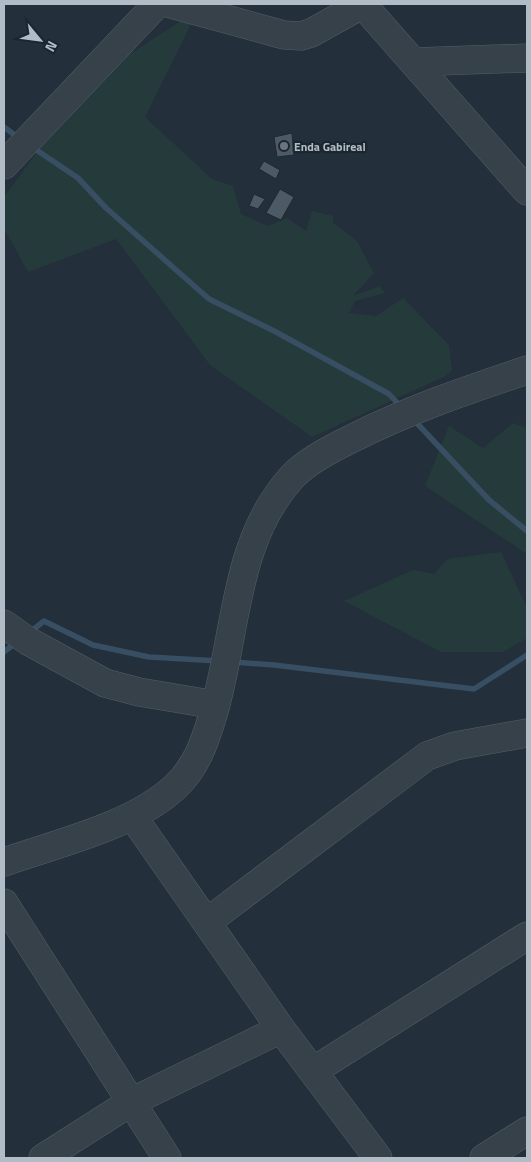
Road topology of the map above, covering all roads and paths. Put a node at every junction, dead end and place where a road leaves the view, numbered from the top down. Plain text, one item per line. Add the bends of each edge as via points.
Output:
1 (157, 4) edge
2 (171, 4) edge
3 (362, 4) edge
4 (527, 58) edge
5 (412, 62) junction
6 (5, 163) edge
7 (527, 191) edge
8 (527, 370) edge
9 (4, 624) edge
10 (219, 694) junction
11 (527, 733) edge
12 (133, 817) junction
13 (4, 862) edge
14 (4, 904) edge
15 (207, 922) junction
16 (527, 936) edge
17 (281, 1029) junction
18 (313, 1071) junction
19 (131, 1102) junction
20 (527, 1131) edge
21 (43, 1158) edge
22 (167, 1158) edge
23 (378, 1158) edge
24 (484, 1158) edge

1 - 6 street
2 - 3 street via 284,35 301,36
3 - 5 street
4 - 5 street
5 - 7 street
8 - 10 street via 391,419 325,452 293,476 270,506 244,567
9 - 10 street via 28,641 105,683 139,692
10 - 12 street via 203,749 193,767 176,787
11 - 15 street via 455,746 427,756
12 - 13 street
12 - 15 street
14 - 19 street
15 - 17 street
16 - 18 street
17 - 18 street
17 - 19 street
18 - 23 street
19 - 21 street
19 - 22 street
20 - 24 street

